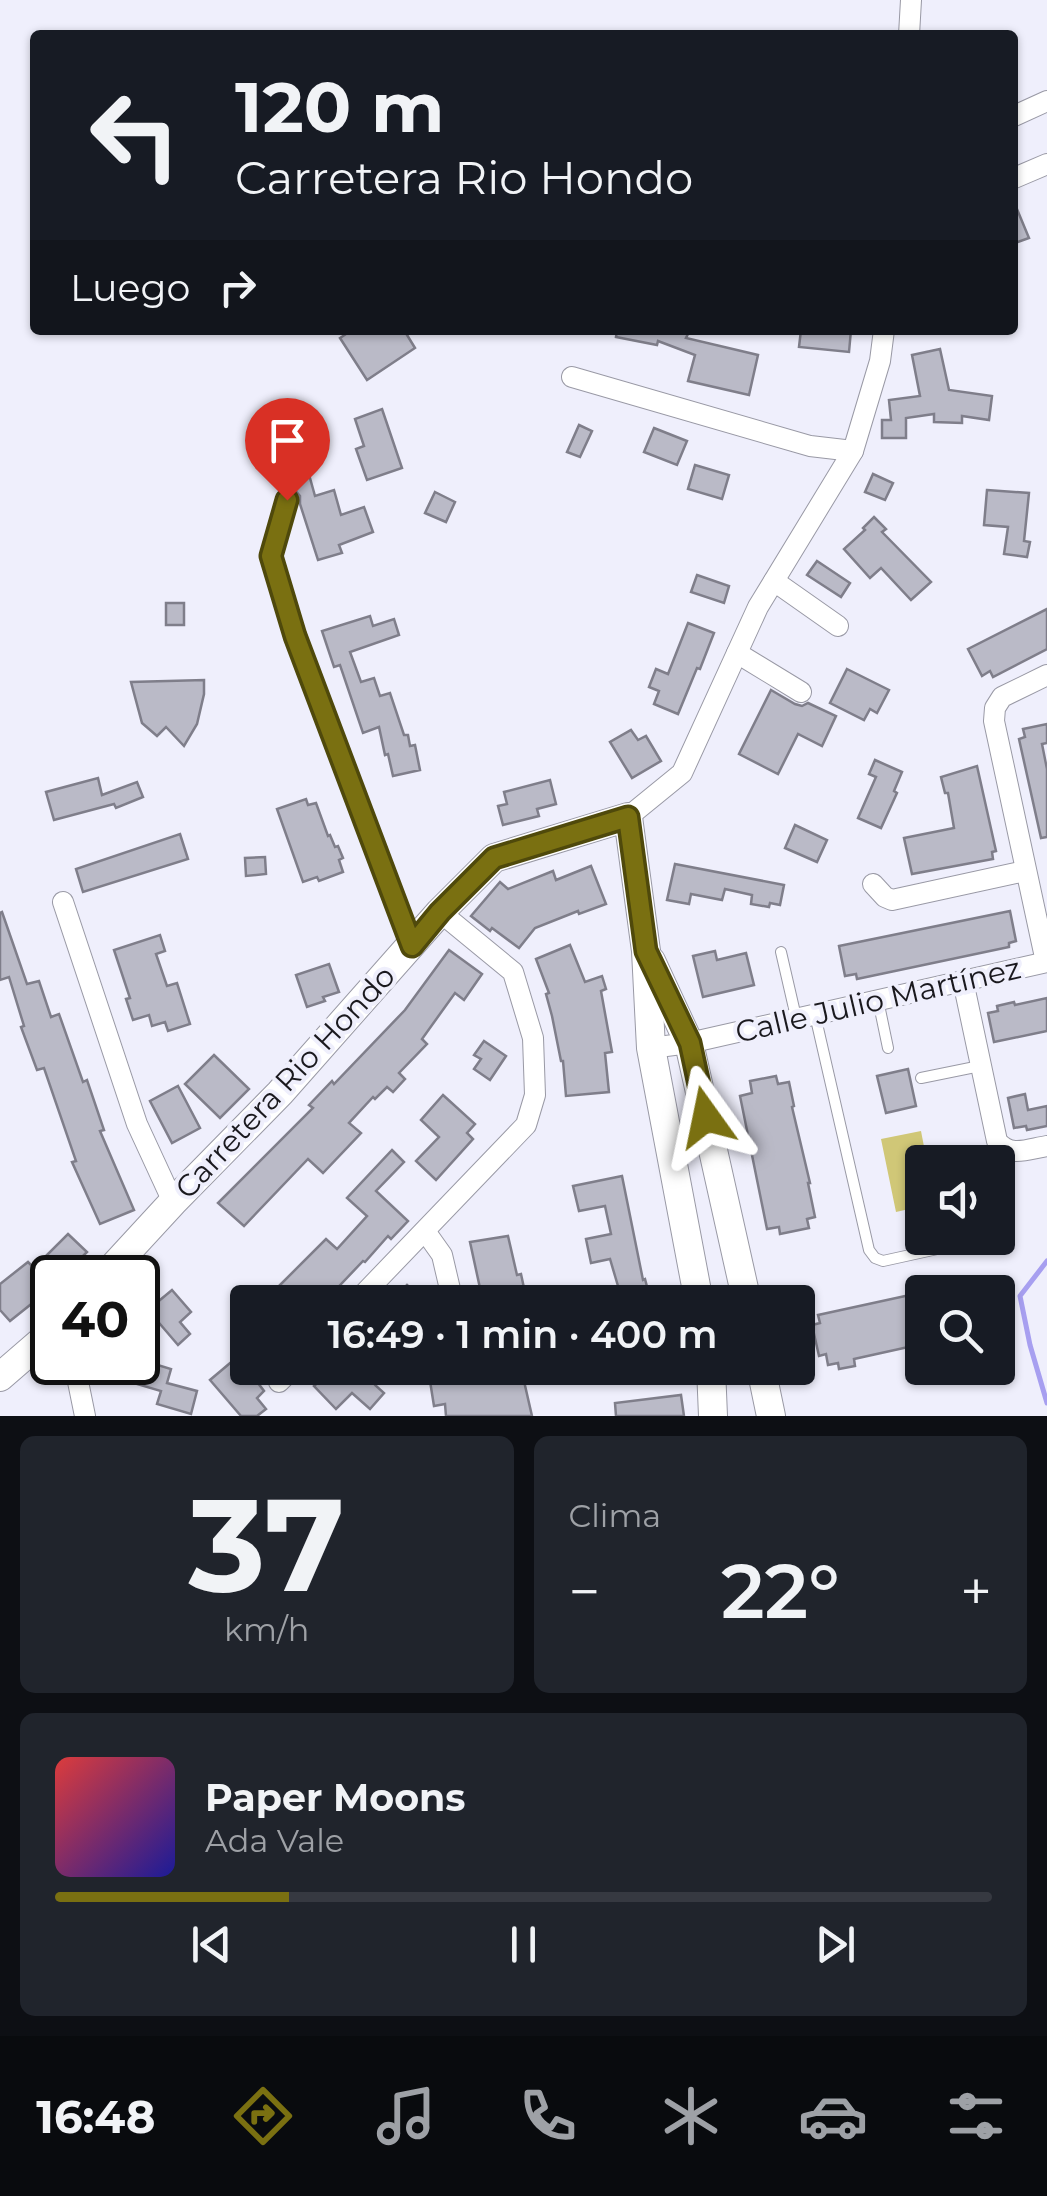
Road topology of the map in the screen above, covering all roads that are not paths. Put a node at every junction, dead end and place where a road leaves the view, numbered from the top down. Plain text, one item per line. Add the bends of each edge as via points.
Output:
1 (911, 0) edge
2 (909, 30) edge
3 (1047, 102) edge
4 (1018, 114) edge
5 (1047, 164) edge
6 (1018, 176) edge
7 (883, 335) edge
8 (572, 377) dead end
9 (852, 451) junction
10 (287, 500) dead end
11 (774, 581) junction
12 (838, 626) dead end
13 (737, 652) junction
14 (1047, 675) edge
15 (800, 692) dead end
16 (628, 817) junction
17 (1025, 871) junction
18 (873, 884) dead end
19 (63, 902) dead end
20 (440, 912) junction
21 (412, 946) junction
22 (646, 951) junction
23 (781, 952) dead end
24 (1046, 962) edge
25 (962, 981) junction
26 (878, 999) junction
27 (805, 1016) junction
28 (690, 1043) junction
29 (651, 1048) junction
30 (888, 1048) dead end
31 (980, 1066) junction
32 (920, 1078) dead end
33 (1047, 1146) edge
34 (173, 1202) junction
35 (425, 1232) junction
36 (124, 1255) edge
37 (910, 1255) edge
38 (373, 1285) edge
39 (449, 1285) edge
40 (696, 1285) edge
41 (742, 1285) edge
42 (30, 1347) edge
43 (3, 1366) edge
44 (79, 1385) edge
45 (711, 1385) edge
46 (765, 1385) edge
47 (86, 1416) edge
48 (712, 1416) edge
49 (772, 1416) edge

1 - 2 street
3 - 4 street
5 - 6 street
7 - 9 street
8 - 9 street via 810,446
9 - 11 street
10 - 21 street via 271,556
11 - 12 street
11 - 13 street
13 - 15 street
13 - 16 street via 682,773
14 - 17 street via 1002,697 995,708
16 - 20 street, Carretera Rio Hondo via 494,858
16 - 22 street
17 - 18 street via 892,900
17 - 24 street
19 - 34 street via 137,1124
20 - 21 street, Carretera Rio Hondo
20 - 35 street via 513,972 533,1038 535,1095 526,1125
21 - 34 street, Carretera Rio Hondo
22 - 28 street
22 - 29 street
23 - 27 lane
24 - 25 street, Calle Julio Martínez
25 - 26 street, Calle Julio Martínez
25 - 31 street
26 - 27 street, Calle Julio Martínez
26 - 30 lane
27 - 28 street, Calle Julio Martínez
27 - 37 lane via 869,1250 883,1261
28 - 29 street, Calle Julio Martínez
28 - 41 street
29 - 40 street
31 - 32 lane
31 - 33 street via 997,1141 1012,1153
34 - 36 street, Carretera Rio Hondo
35 - 38 street
35 - 39 street via 442,1255
42 - 43 street
44 - 47 street
45 - 48 street
46 - 49 street

